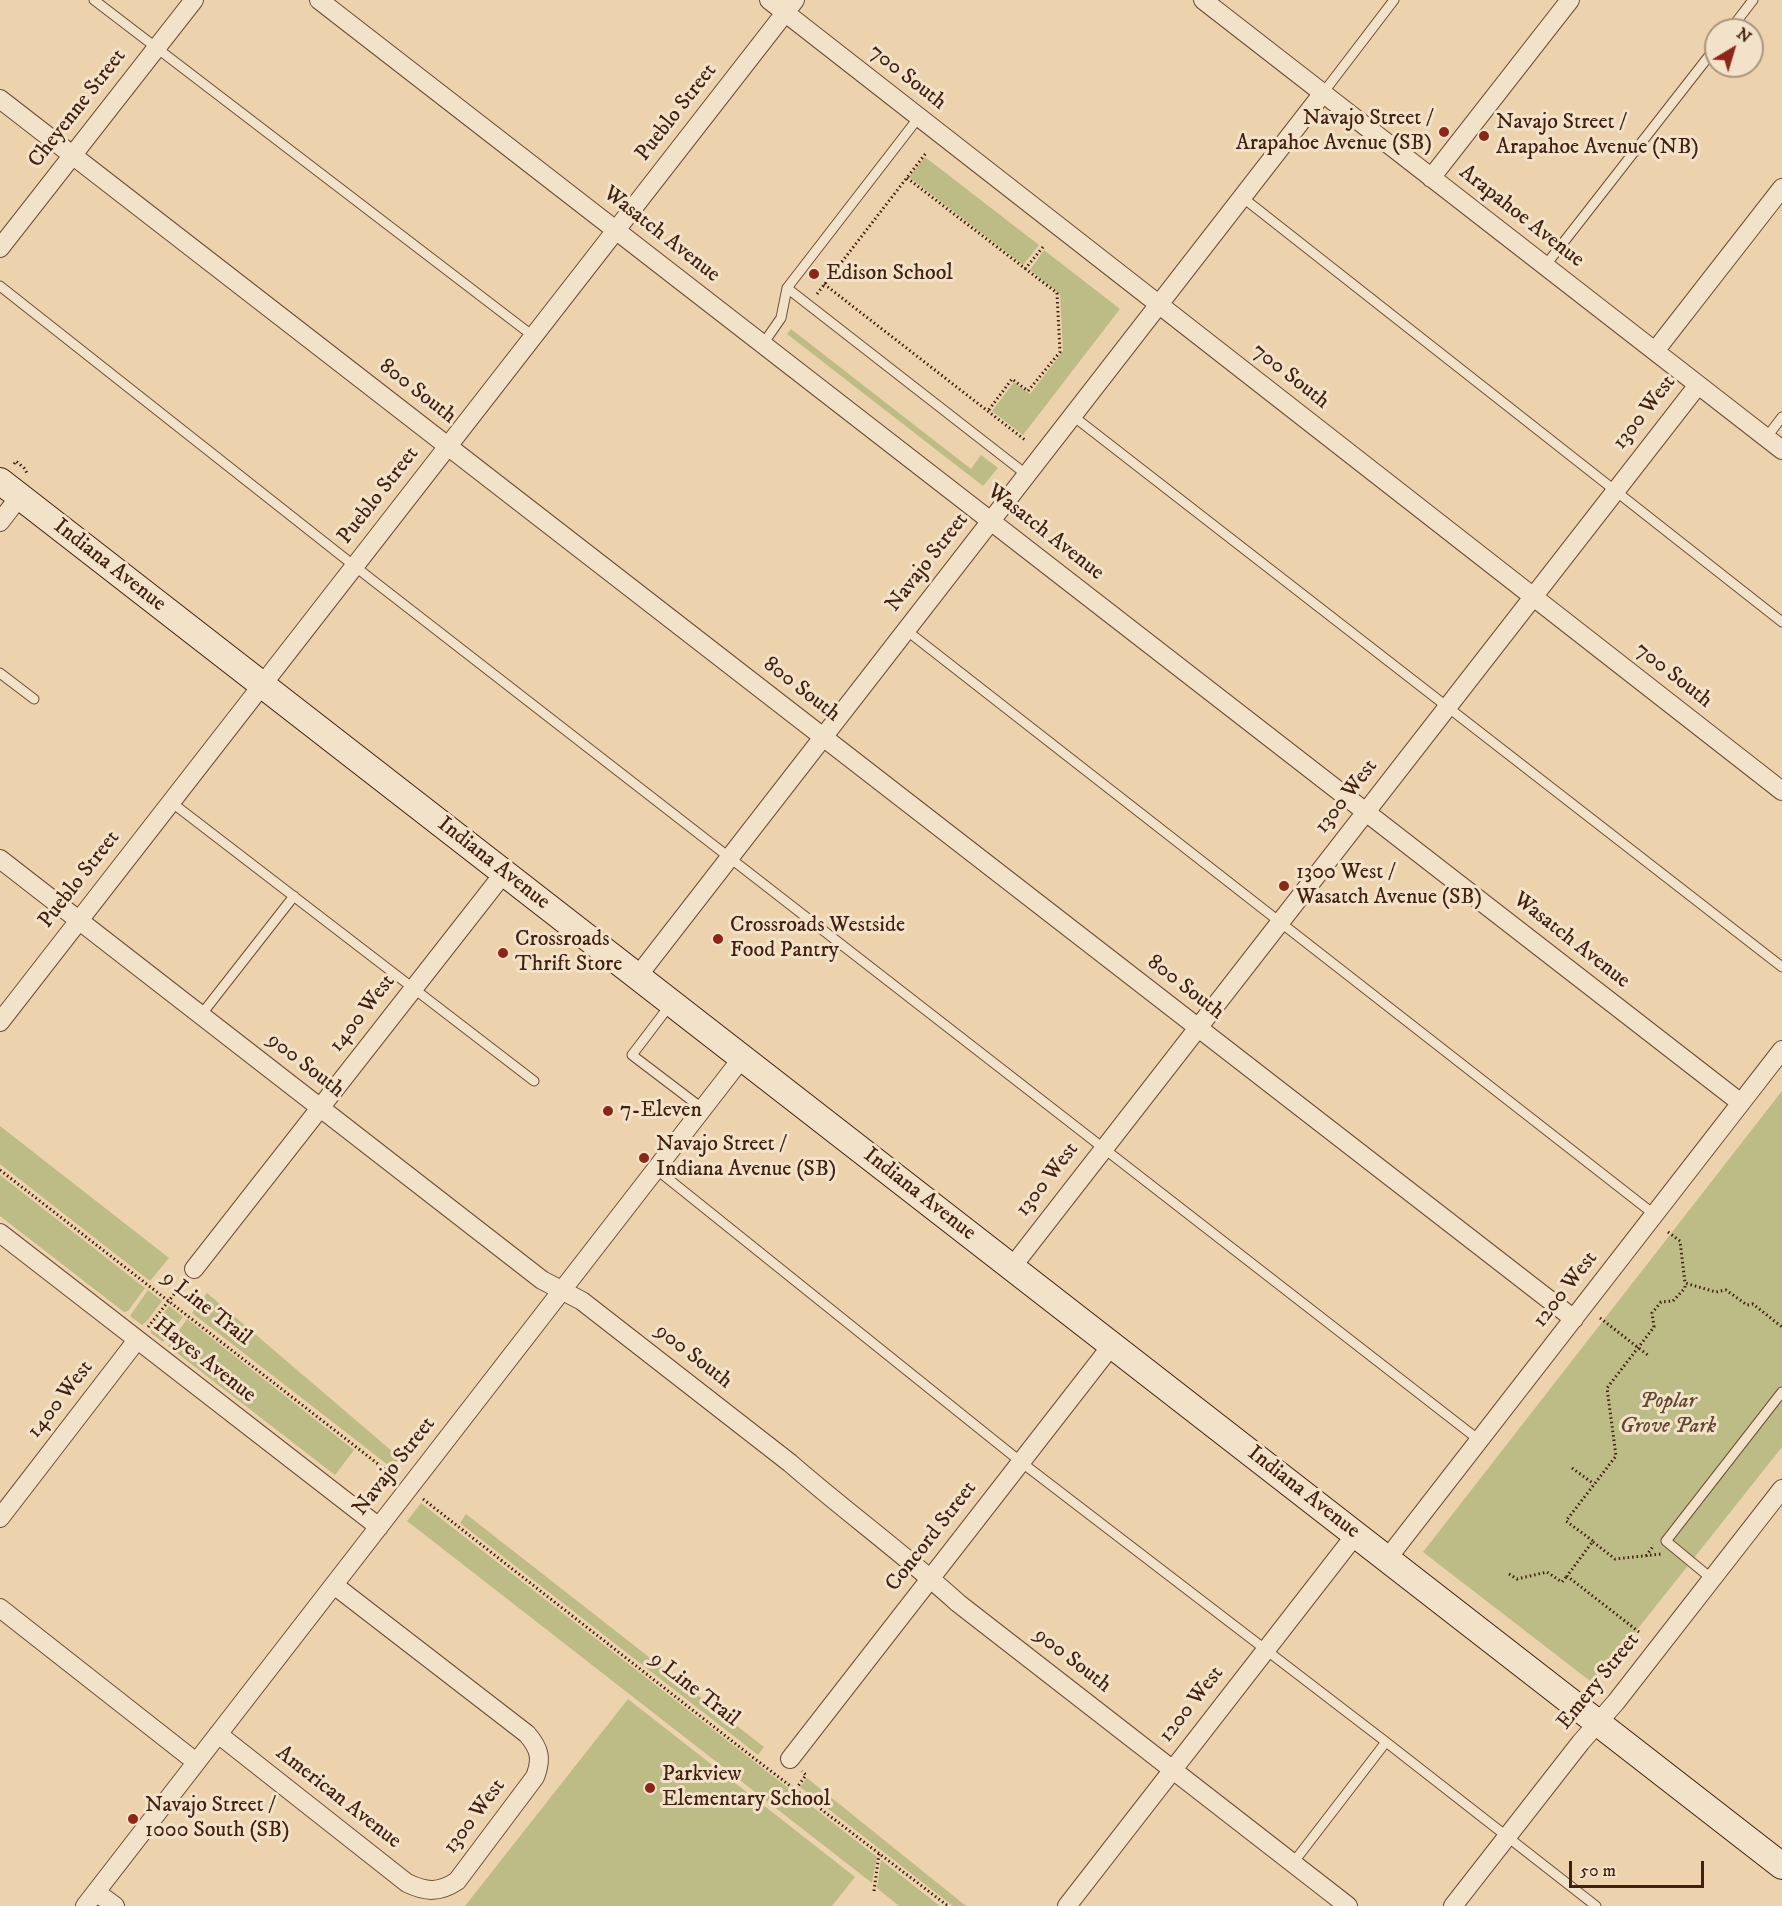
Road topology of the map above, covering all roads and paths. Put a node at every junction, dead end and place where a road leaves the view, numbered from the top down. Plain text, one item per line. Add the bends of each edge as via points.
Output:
1 (94, 0) edge
2 (194, 0) edge
3 (319, 0) edge
4 (768, 0) edge
5 (1203, 0) edge
6 (1394, 0) edge
7 (1570, 0) edge
8 (1753, 0) edge
9 (790, 6) edge
10 (1222, 6) edge
11 (1739, 18) edge
12 (156, 48) junction
13 (1704, 63) edge
14 (1323, 93) junction
15 (0, 99) edge
16 (919, 117) junction
17 (926, 153) dead end
18 (72, 155) junction
19 (907, 178) junction
20 (1431, 178) junction
21 (1782, 188) edge
22 (1242, 197) junction
23 (616, 230) junction
24 (1043, 247) dead end
25 (0, 248) edge
26 (1545, 266) junction
27 (1025, 269) junction
28 (824, 284) junction
29 (0, 286) edge
30 (787, 288) junction
31 (814, 298) dead end
32 (1159, 305) junction
33 (533, 336) junction
34 (763, 344) junction
35 (1655, 351) junction
36 (1698, 385) junction
37 (988, 411) junction
38 (1073, 416) junction
39 (1782, 417) edge
40 (1766, 438) junction
41 (1025, 440) dead end
42 (448, 446) junction
43 (1782, 450) edge
44 (24, 468) dead end
45 (1027, 475) junction
46 (12, 479) edge
47 (1616, 491) junction
48 (991, 521) junction
49 (0, 522) edge
50 (355, 566) junction
51 (1533, 597) junction
52 (1782, 622) edge
53 (906, 630) junction
54 (0, 673) edge
55 (262, 685) junction
56 (34, 699) dead end
57 (1448, 706) junction
58 (823, 737) junction
59 (1782, 791) edge
60 (171, 802) junction
61 (1366, 812) junction
62 (731, 857) junction
63 (0, 859) edge
64 (504, 873) junction
65 (294, 896) junction
66 (79, 920) junction
67 (1281, 921) junction
68 (1782, 967) edge
69 (637, 977) junction
70 (415, 987) junction
71 (672, 1003) junction
72 (201, 1015) junction
73 (0, 1022) edge
74 (1198, 1028) junction
75 (1782, 1050) edge
76 (742, 1058) junction
77 (534, 1081) dead end
78 (1741, 1103) junction
79 (320, 1108) junction
80 (703, 1109) junction
81 (1104, 1148) junction
82 (656, 1169) junction
83 (0, 1170) edge
84 (1655, 1215) junction
85 (1668, 1232) dead end
86 (0, 1233) edge
87 (1012, 1267) junction
88 (194, 1269) joint
89 (1685, 1283) junction
90 (562, 1290) junction
91 (169, 1301) junction
92 (1600, 1318) dead end
93 (1574, 1319) junction
94 (1782, 1327) edge
95 (137, 1340) junction
96 (1112, 1345) junction
97 (1639, 1348) junction
98 (1649, 1356) dead end
99 (1782, 1392) edge
100 (1479, 1440) junction
101 (1021, 1462) junction
102 (1572, 1468) dead end
103 (392, 1475) dead end
104 (1594, 1484) junction
105 (1781, 1491) edge
106 (422, 1498) dead end
107 (0, 1518) edge
108 (379, 1527) junction
109 (1356, 1534) junction
110 (1593, 1542) junction
111 (1657, 1542) dead end
112 (1667, 1554) dead end
113 (1646, 1556) junction
114 (1387, 1559) junction
115 (1509, 1574) dead end
116 (1567, 1576) junction
117 (930, 1579) junction
118 (1712, 1579) junction
119 (334, 1585) junction
120 (0, 1608) edge
121 (1639, 1632) dead end
122 (1266, 1649) junction
123 (1598, 1722) junction
124 (218, 1734) junction
125 (1386, 1742) junction
126 (790, 1759) dead end
127 (196, 1762) junction
128 (1172, 1770) junction
129 (806, 1775) dead end
130 (795, 1789) junction
131 (1508, 1836) junction
132 (879, 1854) junction
133 (1293, 1863) junction
134 (1782, 1866) edge
135 (433, 1892) joint
136 (874, 1892) dead end
137 (90, 1899) edge
138 (115, 1906) edge
139 (948, 1906) edge
140 (1067, 1906) edge
141 (1348, 1906) edge
142 (1453, 1906) edge
143 (1596, 1906) edge

1 - 12 lane
2 - 12 street, Cheyenne Street
3 - 23 street, Wasatch Avenue
4 - 9 street, 700 South
5 - 10 street, Arapahoe Avenue
6 - 14 lane
7 - 20 street
8 - 11 lane
9 - 16 street, 700 South
9 - 23 street, Pueblo Street
10 - 14 street, Arapahoe Avenue
12 - 18 street, Cheyenne Street
12 - 33 lane
13 - 26 lane
14 - 20 street, Arapahoe Avenue
14 - 22 street, Navajo Street
15 - 18 street, 800 South
16 - 30 lane
16 - 32 street, 700 South
17 - 19 path
18 - 25 street, Cheyenne Street
18 - 42 street, 800 South
19 - 27 path
19 - 28 path
20 - 26 street, Arapahoe Avenue
21 - 35 street, 1300 West
22 - 32 street, Navajo Street
22 - 47 lane
23 - 33 street, Pueblo Street
23 - 34 street, Wasatch Avenue
24 - 27 path
26 - 35 street, Arapahoe Avenue
27 - 37 path via 1057,293 1060,352 1028,392 1012,379
28 - 31 path
28 - 37 path
29 - 50 lane
30 - 34 lane via 781,318
30 - 45 lane
32 - 38 street, Navajo Street
32 - 51 street, 700 South
33 - 42 street, Pueblo Street
34 - 48 street, Wasatch Avenue
35 - 36 street, Arapahoe Avenue
36 - 40 street, Arapahoe Avenue
36 - 47 street, 1300 West
37 - 41 path
38 - 45 street, Navajo Street
38 - 57 lane
39 - 40 lane
40 - 43 street, Arapahoe Avenue
42 - 50 street, Pueblo Street
42 - 58 street, 800 South
44 - 46 path
45 - 48 street, Navajo Street
46 - 49 street
46 - 55 street, Indiana Avenue
47 - 51 street, 1300 West
47 - 52 lane
48 - 53 street, Navajo Street
48 - 61 street, Wasatch Avenue
50 - 55 street, Pueblo Street
50 - 62 lane
51 - 57 street, 1300 West
51 - 59 street, 700 South
53 - 58 street, Navajo Street
53 - 67 lane
54 - 56 lane
55 - 60 street, Pueblo Street
55 - 64 street, Indiana Avenue
57 - 61 street, 1300 West
57 - 68 lane
58 - 62 street, Navajo Street
58 - 74 street, 800 South
60 - 65 lane
60 - 66 street, Pueblo Street
61 - 67 street, 1300 West
61 - 78 street, Wasatch Avenue
62 - 69 street, Navajo Street
62 - 81 lane
63 - 66 street, 900 South
64 - 69 street, Indiana Avenue
64 - 70 street, 1400 West
65 - 70 lane
65 - 72 lane
66 - 72 street, 900 South
66 - 73 street, Pueblo Street
67 - 74 street, 1300 West
67 - 84 lane
69 - 71 street, Indiana Avenue
70 - 77 lane
70 - 79 street, 1400 West
71 - 76 street, Indiana Avenue
71 - 80 lane via 632,1055
72 - 79 street, 900 South
74 - 81 street, 1300 West
74 - 93 street, 800 South
75 - 78 street, 1200 West
76 - 80 street, Navajo Street
76 - 87 street, Indiana Avenue
78 - 84 street, 1200 West
79 - 88 street, 1400 West
79 - 90 street, 900 South via 542,1280
80 - 82 street, Navajo Street
81 - 87 street, 1300 West
81 - 100 lane
82 - 90 street, Navajo Street
82 - 101 lane
83 - 91 path, 9 Line Trail
84 - 93 street, 1200 West
85 - 89 path via 1680,1241
86 - 95 street, Hayes Avenue
87 - 96 street, Indiana Avenue
88 - 91 path
89 - 94 path via 1716,1292 1726,1290 1747,1305 1753,1304
89 - 97 path via 1673,1301 1660,1302 1652,1313 1654,1328
90 - 108 street, Navajo Street
90 - 117 street, 900 South via 582,1301 771,1448
91 - 95 path
91 - 103 path, 9 Line Trail
92 - 97 path
93 - 100 street, 1200 West
95 - 107 street, 1400 West
95 - 108 street, Hayes Avenue
96 - 101 street, Concord Street
96 - 109 street, Indiana Avenue
97 - 98 path
97 - 104 path via 1607,1388 1616,1456
99 - 118 lane via 1666,1541
100 - 114 street, 1200 West
101 - 117 street, Concord Street
101 - 122 lane
102 - 104 path
104 - 110 path via 1566,1521
105 - 118 street, Emery Street
106 - 130 path, 9 Line Trail
108 - 119 street, Navajo Street
109 - 114 street, Indiana Avenue
109 - 122 street, 1200 West
110 - 113 path via 1615,1559
110 - 116 path
111 - 113 path
112 - 113 path
114 - 123 street, Indiana Avenue
115 - 116 path via 1517,1579 1547,1572 1562,1582
116 - 121 path
117 - 126 street, Concord Street
117 - 128 street, 900 South
118 - 123 street, Emery Street
119 - 124 street, Navajo Street
119 - 135 street, 1300 West via 527,1734 540,1757 535,1777 457,1881
120 - 127 street
122 - 125 lane
122 - 128 street, 1200 West
123 - 131 street, Emery Street
123 - 134 street, Indiana Avenue
124 - 127 street, Navajo Street
124 - 135 street, American Avenue via 407,1883
125 - 131 lane
125 - 133 lane
127 - 137 street, Navajo Street
128 - 133 street, 900 South
128 - 140 street, 1200 West
129 - 130 path
130 - 132 path, 9 Line Trail
131 - 142 street, Emery Street
131 - 143 lane
132 - 136 path
132 - 139 path, 9 Line Trail
133 - 141 street, 900 South
137 - 138 street

